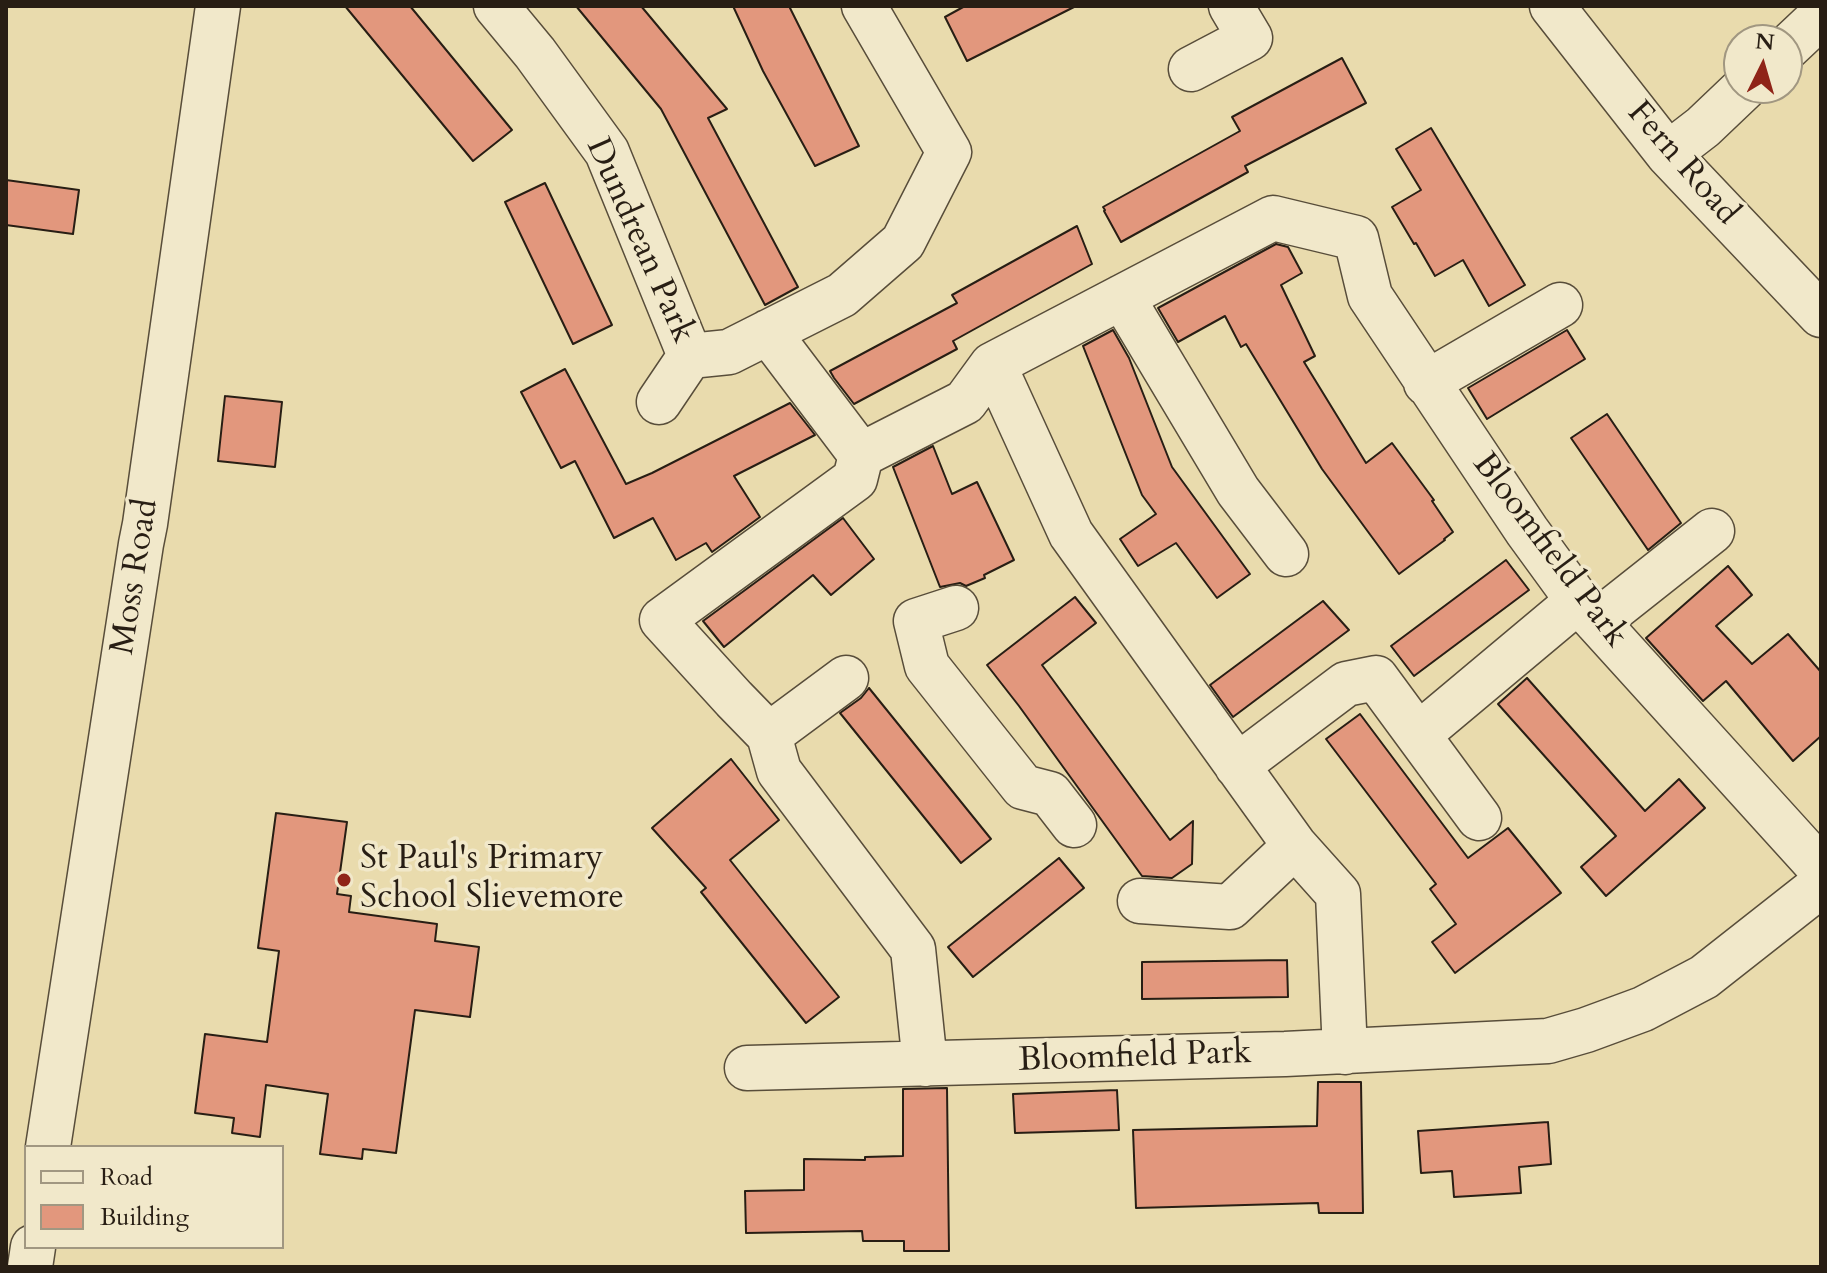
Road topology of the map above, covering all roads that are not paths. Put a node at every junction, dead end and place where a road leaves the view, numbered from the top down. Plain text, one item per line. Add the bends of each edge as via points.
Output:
1 (218, 6) edge
2 (496, 6) edge
3 (864, 6) edge
4 (1231, 6) edge
5 (1552, 6) edge
6 (1821, 16) edge
7 (1803, 33) edge
8 (1191, 69) dead end
9 (1727, 104) edge
10 (1668, 154) junction
11 (1122, 297) junction
12 (1560, 305) dead end
13 (1821, 315) edge
14 (768, 332) junction
15 (690, 356) junction
16 (997, 374) junction
17 (1426, 383) junction
18 (659, 402) dead end
19 (861, 455) junction
20 (1712, 531) dead end
21 (1286, 554) dead end
22 (956, 608) dead end
23 (1587, 611) junction
24 (846, 678) dead end
25 (769, 735) junction
26 (1418, 735) junction
27 (1237, 766) junction
28 (1479, 818) dead end
29 (1074, 825) dead end
30 (1295, 846) junction
31 (1821, 869) edge
32 (1821, 885) edge
33 (1140, 901) dead end
34 (1345, 1052) junction
35 (925, 1064) junction
36 (747, 1068) dead end
37 (48, 1145) edge

1 - 37 street, Moss Road via 145,524
2 - 15 street, Dundrean Park via 607,152
3 - 14 street via 949,152 903,242 842,295
4 - 8 street via 1250,38
5 - 10 street, Fern Road
6 - 7 street
9 - 10 street
10 - 13 street, Fern Road
11 - 16 street
11 - 17 street, Bloomfield Park via 1273,218 1356,238 1370,296
11 - 21 street via 1238,491
12 - 17 street
14 - 15 street via 729,352
14 - 19 street
15 - 18 street, Dundrean Park
16 - 19 street via 965,402
16 - 27 street via 1071,534
17 - 23 street, Bloomfield Park
19 - 25 street via 855,479 662,620
20 - 23 street
22 - 29 street via 916,621 927,666 1023,787 1050,794
23 - 26 street
23 - 31 street, Bloomfield Park
24 - 25 street
25 - 35 street via 779,771 913,949
26 - 27 street via 1376,678 1346,684
26 - 28 street
27 - 30 street
30 - 33 street via 1230,907
30 - 34 street via 1338,894
32 - 34 street, Bloomfield Park via 1704,977 1643,1009 1586,1030 1548,1041
34 - 35 street, Bloomfield Park
35 - 36 street, Bloomfield Park

